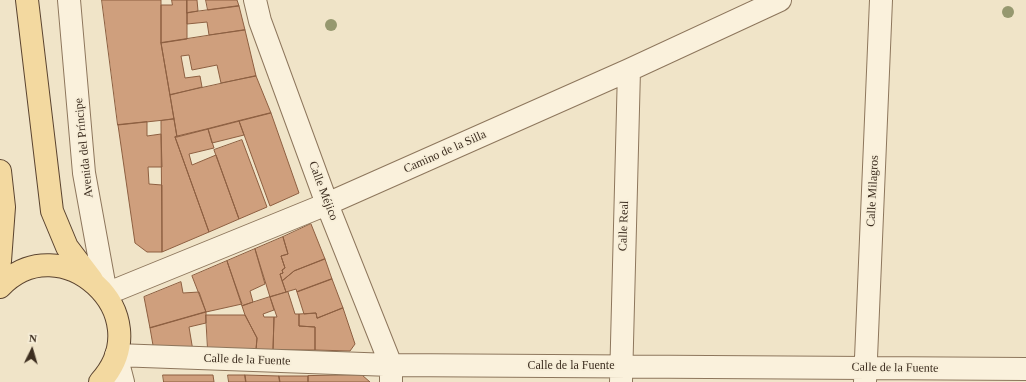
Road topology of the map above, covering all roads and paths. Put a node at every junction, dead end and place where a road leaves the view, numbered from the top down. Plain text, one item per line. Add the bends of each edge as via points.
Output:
1 (27, 0) edge
2 (69, 0) edge
3 (255, 0) edge
4 (780, 0) edge
5 (881, 0) edge
6 (628, 70) junction
7 (0, 171) edge
8 (327, 204) junction
9 (0, 261) edge
10 (99, 287) junction
11 (0, 288) edge
12 (116, 355) junction
13 (1026, 369) edge
14 (391, 373) edge
15 (620, 374) edge
16 (865, 375) edge
17 (109, 380) edge

1 - 10 main road via 52,211 66,247
2 - 10 street, Avenida del Príncipe via 84,172
3 - 8 street, Calle Méjico via 260,21
4 - 6 street, Camino de la Silla
5 - 16 street, Calle Milagros
6 - 8 street, Camino de la Silla
6 - 15 street, Calle Real
7 - 9 main road via 4,206
8 - 10 street, Camino de la Silla
8 - 14 street, Calle Méjico
10 - 11 main road via 75,270 56,266 36,267 17,274
10 - 12 main road via 114,308 119,323
12 - 14 street, Calle de la Fuente
12 - 17 main road
13 - 16 street, Calle de la Fuente
14 - 15 street, Calle de la Fuente
15 - 16 street, Calle de la Fuente

